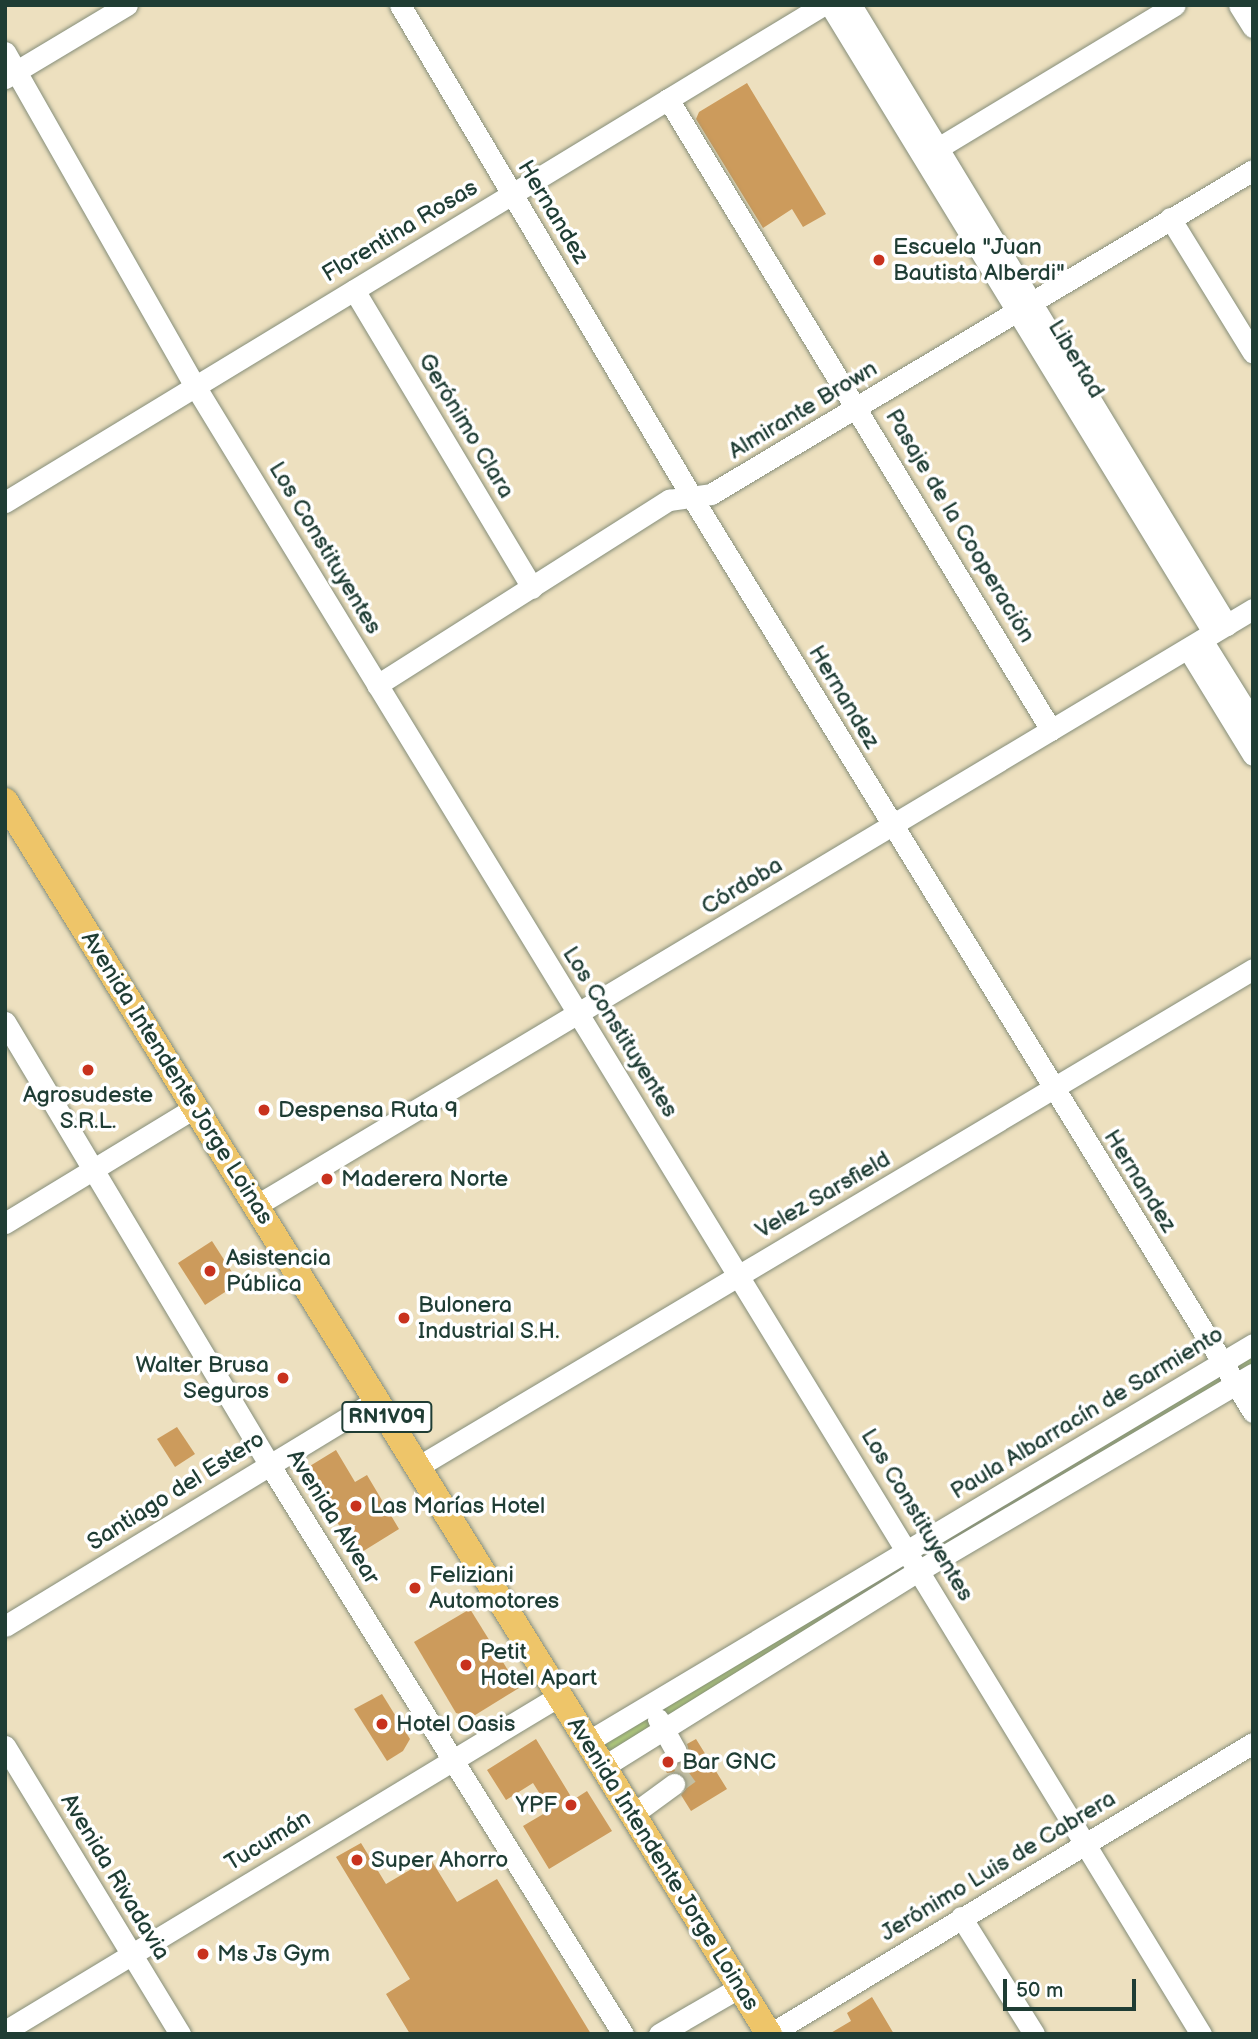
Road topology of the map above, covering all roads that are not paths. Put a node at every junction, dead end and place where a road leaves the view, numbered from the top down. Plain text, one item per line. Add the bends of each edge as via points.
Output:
1 (127, 5) edge
2 (400, 5) edge
3 (823, 5) edge
4 (830, 5) edge
5 (851, 5) edge
6 (1175, 5) edge
7 (1239, 5) edge
8 (1253, 27) edge
9 (5, 52) edge
10 (11, 75) edge
11 (668, 99) junction
12 (931, 153) junction
13 (1253, 170) edge
14 (512, 194) junction
15 (1170, 218) junction
16 (354, 290) junction
17 (1024, 308) junction
18 (1253, 353) edge
19 (195, 386) junction
20 (858, 408) junction
21 (693, 499) junction
22 (5, 502) edge
23 (532, 588) junction
24 (1253, 608) edge
25 (1207, 637) junction
26 (377, 685) junction
27 (1253, 722) edge
28 (1051, 730) junction
29 (1253, 755) edge
30 (9, 816) edge
31 (892, 827) junction
32 (1253, 969) edge
33 (577, 1014) junction
34 (5, 1022) edge
35 (1054, 1090) junction
36 (196, 1107) junction
37 (94, 1170) junction
38 (257, 1206) junction
39 (5, 1223) edge
40 (740, 1274) junction
41 (1253, 1344) edge
42 (1222, 1362) junction
43 (1245, 1379) edge
44 (376, 1400) junction
45 (1253, 1412) edge
46 (269, 1464) junction
47 (419, 1466) junction
48 (909, 1552) junction
49 (920, 1570) junction
50 (5, 1626) edge
51 (559, 1696) junction
52 (650, 1705) junction
53 (664, 1729) junction
54 (587, 1742) junction
55 (1253, 1743) edge
56 (5, 1746) edge
57 (676, 1751) tunnel mouth
58 (452, 1760) junction
59 (603, 1767) junction
60 (674, 1784) tunnel mouth
61 (633, 1814) junction
62 (1088, 1843) junction
63 (961, 1917) junction
64 (131, 1955) junction
65 (740, 1987) junction
66 (5, 2031) edge
67 (180, 2034) edge
68 (623, 2034) edge
69 (659, 2034) edge
70 (769, 2034) edge
71 (1034, 2034) edge
72 (1200, 2034) edge

1 - 10 street
2 - 14 street, Hernandez
3 - 11 street, Florentina Rosas
4 - 12 street, Libertad
5 - 12 street, Libertad
6 - 12 street
7 - 8 street
9 - 10 street, Los Constituyentes
10 - 19 street, Los Constituyentes
11 - 14 street, Florentina Rosas
11 - 20 street, Pasaje de la Cooperación
12 - 17 street, Libertad
13 - 15 street, Almirante Brown
14 - 16 street, Florentina Rosas
14 - 21 street, Hernandez
15 - 17 street, Almirante Brown
15 - 18 street
16 - 19 street, Florentina Rosas
16 - 23 street, Gerónimo Clara
17 - 20 street, Almirante Brown
17 - 25 street, Libertad
19 - 22 street, Florentina Rosas
19 - 26 street, Los Constituyentes
20 - 21 street, Almirante Brown via 711,494
20 - 28 street, Pasaje de la Cooperación
21 - 23 street, Almirante Brown via 669,500
21 - 31 street, Hernandez
23 - 26 street, Almirante Brown
24 - 25 street, Córdoba
25 - 27 street, Libertad
25 - 28 street, Córdoba
25 - 29 street, Libertad
26 - 33 street, Los Constituyentes
28 - 31 street, Córdoba
30 - 36 main road, Avenida Intendente Jorge Loinas / RN1V09
31 - 33 street, Córdoba
31 - 35 street, Hernandez
32 - 35 street, Velez Sarsfield
33 - 38 street, Córdoba
33 - 40 street, Los Constituyentes
34 - 37 street, Avenida Alvear
35 - 40 street, Velez Sarsfield
35 - 42 street, Hernandez
36 - 37 street
36 - 38 main road, Avenida Intendente Jorge Loinas / RN1V09
37 - 39 street
37 - 46 street, Avenida Alvear
38 - 44 main road, Avenida Intendente Jorge Loinas / RN1V09
40 - 47 street, Velez Sarsfield
40 - 48 street, Los Constituyentes
41 - 42 street, Paula Albarracín de Sarmiento
42 - 43 street, Hernandez
42 - 48 street, Paula Albarracín de Sarmiento
43 - 45 street, Hernandez
43 - 49 street
44 - 46 street, Santiago del Estero
44 - 47 main road, Avenida Intendente Jorge Loinas / RN1V09
46 - 50 street, Santiago del Estero
46 - 58 street, Avenida Alvear
47 - 51 main road, Avenida Intendente Jorge Loinas / RN1V09
48 - 49 street, Los Constituyentes
48 - 52 street, Paula Albarracín de Sarmiento
49 - 53 street
49 - 62 street, Los Constituyentes
51 - 54 main road, Avenida Intendente Jorge Loinas / RN1V09
51 - 58 street, Tucumán
52 - 53 street
52 - 54 street, Paula Albarracín de Sarmiento
53 - 57 street
53 - 59 street
54 - 59 main road, Avenida Intendente Jorge Loinas / RN1V09
55 - 62 street, Jerónimo Luis de Cabrera
56 - 64 street, Avenida Rivadavia
58 - 64 street, Tucumán
58 - 68 street, Avenida Alvear
59 - 61 main road, Avenida Intendente Jorge Loinas / RN1V09
60 - 61 street
61 - 65 main road, Avenida Intendente Jorge Loinas / RN1V09
62 - 63 street, Jerónimo Luis de Cabrera
62 - 72 street, Los Constituyentes
63 - 70 street, Jerónimo Luis de Cabrera
63 - 71 street
64 - 66 street, Tucumán
64 - 67 street, Avenida Rivadavia
65 - 69 street
65 - 70 main road, Avenida Intendente Jorge Loinas / RN1V09

